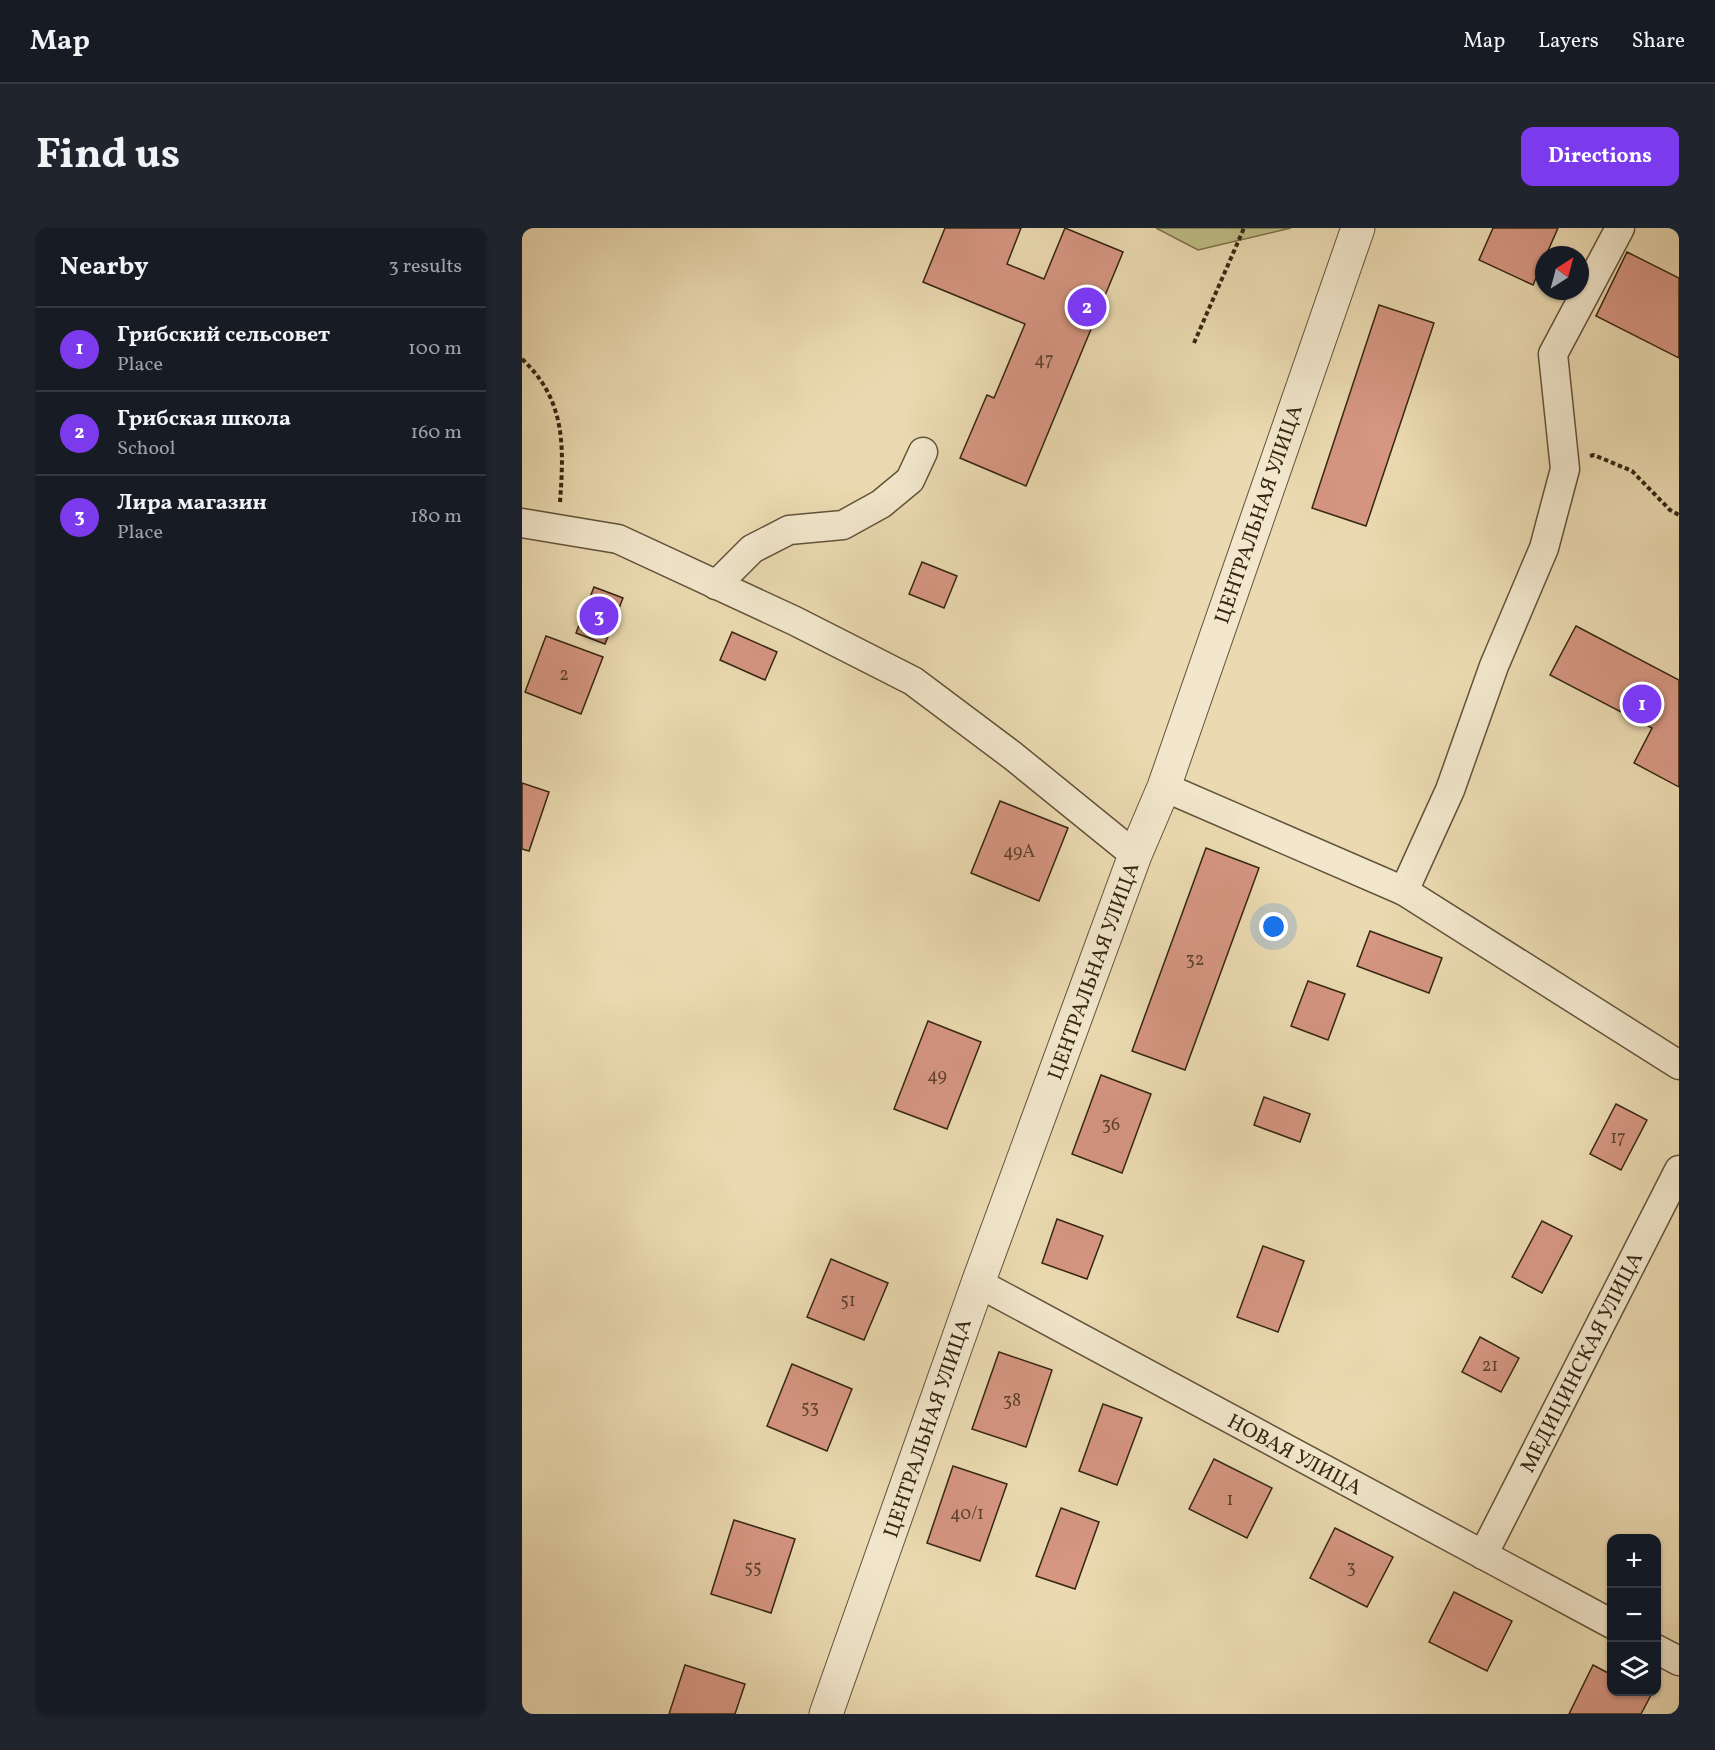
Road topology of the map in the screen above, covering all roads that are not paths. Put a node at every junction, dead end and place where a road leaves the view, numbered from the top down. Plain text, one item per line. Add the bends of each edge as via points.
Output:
1 (1358, 228) edge
2 (1620, 228) edge
3 (923, 452) dead end
4 (522, 523) edge
5 (716, 585) junction
6 (1164, 787) junction
7 (1135, 855) junction
8 (1404, 891) junction
9 (1679, 1065) edge
10 (1679, 1170) edge
11 (978, 1283) junction
12 (1483, 1555) junction
13 (1607, 1622) edge
14 (1661, 1651) edge
15 (1679, 1661) edge
16 (826, 1714) edge

1 - 6 street, ЦЕНТРАЛЬНАЯ УЛИЦА
2 - 8 street via 1553,354 1565,469 1544,548 1494,666 1450,790
3 - 5 street via 910,480 881,504 843,525 789,530 752,549
4 - 5 street via 618,539
5 - 7 street via 913,681
6 - 7 street, ЦЕНТРАЛЬНАЯ УЛИЦА
6 - 8 street
7 - 11 street, ЦЕНТРАЛЬНАЯ УЛИЦА
8 - 9 street
10 - 12 street, МЕДИЦИНСКАЯ УЛИЦА
11 - 12 street, НОВАЯ УЛИЦА
11 - 16 street, ЦЕНТРАЛЬНАЯ УЛИЦА
12 - 13 street, НОВАЯ УЛИЦА
14 - 15 street

